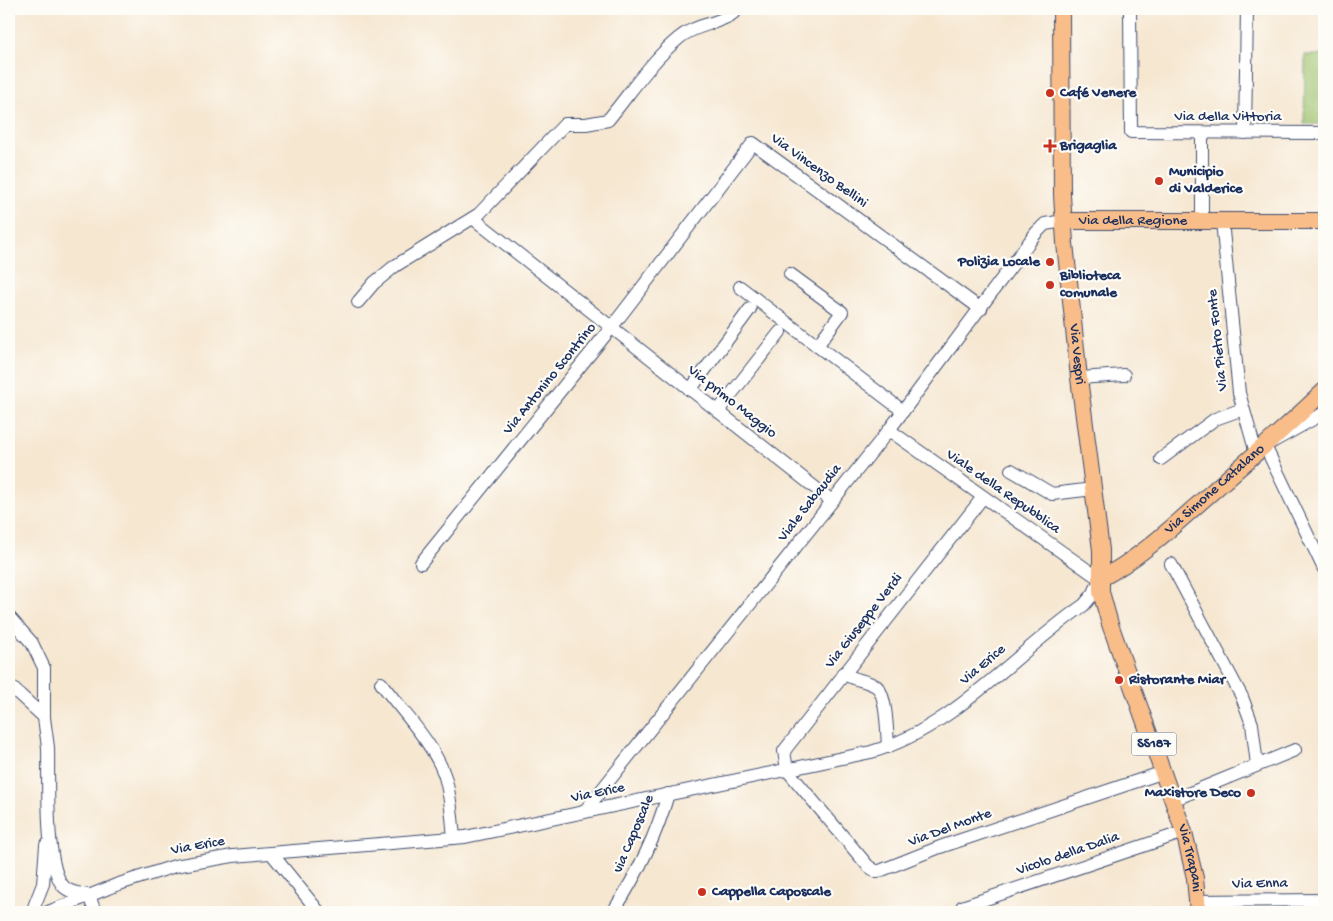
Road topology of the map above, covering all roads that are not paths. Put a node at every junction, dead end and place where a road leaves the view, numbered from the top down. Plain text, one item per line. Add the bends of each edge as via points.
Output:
1 (738, 9) edge
2 (1061, 9) edge
3 (1130, 9) edge
4 (1247, 9) edge
5 (1202, 133) junction
6 (1245, 133) junction
7 (1324, 133) edge
8 (474, 219) junction
9 (1064, 221) junction
10 (1202, 221) junction
11 (1222, 221) junction
12 (1324, 221) edge
13 (790, 274) dead end
14 (740, 287) dead end
15 (358, 302) dead end
16 (750, 309) dead end
17 (981, 309) junction
18 (612, 328) junction
19 (780, 332) dead end
20 (817, 346) junction
21 (1124, 375) dead end
22 (1079, 378) junction
23 (690, 390) junction
24 (1324, 391) edge
25 (1243, 409) junction
26 (718, 411) junction
27 (903, 412) junction
28 (1324, 413) edge
29 (889, 430) junction
30 (1261, 449) junction
31 (1161, 459) dead end
32 (1011, 470) dead end
33 (1093, 489) junction
34 (983, 497) junction
35 (832, 501) junction
36 (421, 563) dead end
37 (1171, 564) dead end
38 (1324, 569) edge
39 (1100, 579) junction
40 (1084, 605) junction
41 (1106, 610) junction
42 (9, 617) edge
43 (843, 674) junction
44 (44, 680) junction
45 (381, 683) dead end
46 (9, 685) edge
47 (25, 697) junction
48 (44, 717) junction
49 (888, 747) junction
50 (1295, 750) dead end
51 (1257, 766) junction
52 (787, 770) junction
53 (1164, 772) junction
54 (668, 794) junction
55 (1173, 800) junction
56 (584, 812) junction
57 (50, 823) junction
58 (1184, 832) junction
59 (454, 838) junction
60 (272, 854) junction
61 (58, 878) junction
62 (43, 884) junction
63 (90, 895) junction
64 (1324, 900) edge
65 (61, 906) junction
66 (1197, 907) edge
67 (962, 908) dead end
68 (32, 912) edge
69 (48, 912) edge
70 (96, 912) edge
71 (319, 912) edge
72 (613, 912) edge

1 - 8 street via 719,22 680,37 638,80 608,120 565,124
2 - 9 main road, Via Vespri / SS187
3 - 5 street, Via della Vittoria via 1131,132
4 - 6 street
5 - 6 street, Via della Vittoria
5 - 10 street, Via della Regione
6 - 7 street, Via della Vittoria
8 - 15 street via 395,266
8 - 18 street, Via Antonino Scontrino
9 - 10 main road, Via della Regione
9 - 17 street, Viale Sabaudia via 1045,224 1036,233
9 - 22 main road, Via Vespri / SS187
10 - 11 main road, Via della Regione
11 - 12 main road, Via della Regione
11 - 25 street, Via Pietro Fonte
13 - 20 street via 842,312
14 - 20 street
16 - 23 street
17 - 18 street, Via Vincenzo Bellini via 754,143
17 - 27 street, Viale Sabaudia
18 - 23 street, Via primo Maggio
18 - 36 street, Via Antonino Scontrino
19 - 26 street
20 - 27 street
21 - 22 street
22 - 33 main road, Via Vespri / SS187
23 - 26 street, Via primo Maggio
24 - 30 main road, Via Simone Catalano
25 - 30 street, Via Pietro Fonte
25 - 31 street via 1215,419
26 - 35 street, Via primo Maggio
27 - 29 street, Viale Sabaudia
28 - 30 street
29 - 34 street, Viale della Repubblica
29 - 35 street, Viale Sabaudia
30 - 38 street, Via Pietro Fonte
30 - 39 main road, Via Simone Catalano via 1130,562
32 - 33 street via 1052,494
33 - 39 main road, Via Vespri / SS187 via 1101,550
34 - 39 street, Viale della Repubblica
34 - 43 street, Via Giuseppe Verdi
35 - 56 street, Viale Sabaudia
37 - 51 street via 1242,697 1252,724
39 - 40 street, Via Erice
39 - 41 main road, Via Trapani / SS187
40 - 41 street
40 - 49 street, Via Erice via 957,707 918,734
41 - 53 main road, Via Trapani / SS187
42 - 44 street via 32,643 44,668
43 - 49 street via 876,686 883,694
43 - 52 street, Via Giuseppe Verdi via 784,751
44 - 47 street
44 - 48 street
45 - 59 street via 430,747 444,774 451,799
46 - 47 street
47 - 48 street
48 - 57 street
49 - 52 street, Via Erice
50 - 51 street
51 - 55 street
52 - 53 street, Via Del Monte via 868,866 877,872 940,847
52 - 54 street, Via Erice
53 - 55 main road, Via Trapani / SS187
54 - 56 street, Via Erice
54 - 72 street, via Caposcale via 643,862
55 - 58 main road, Via Trapani / SS187
56 - 59 street, Via Erice via 522,827
57 - 61 street
57 - 62 street
58 - 66 main road, Via Trapani / SS187 via 1195,878
58 - 67 street, Vicolo della Dalia
59 - 60 street, Via Erice
60 - 63 street, Via Erice via 233,856 175,866
60 - 71 street
61 - 63 street via 64,887
61 - 65 street
62 - 65 street via 51,900
62 - 68 street
63 - 65 street, Via Erice
63 - 70 street
64 - 66 street, Via Enna
65 - 69 street, Via Erice

